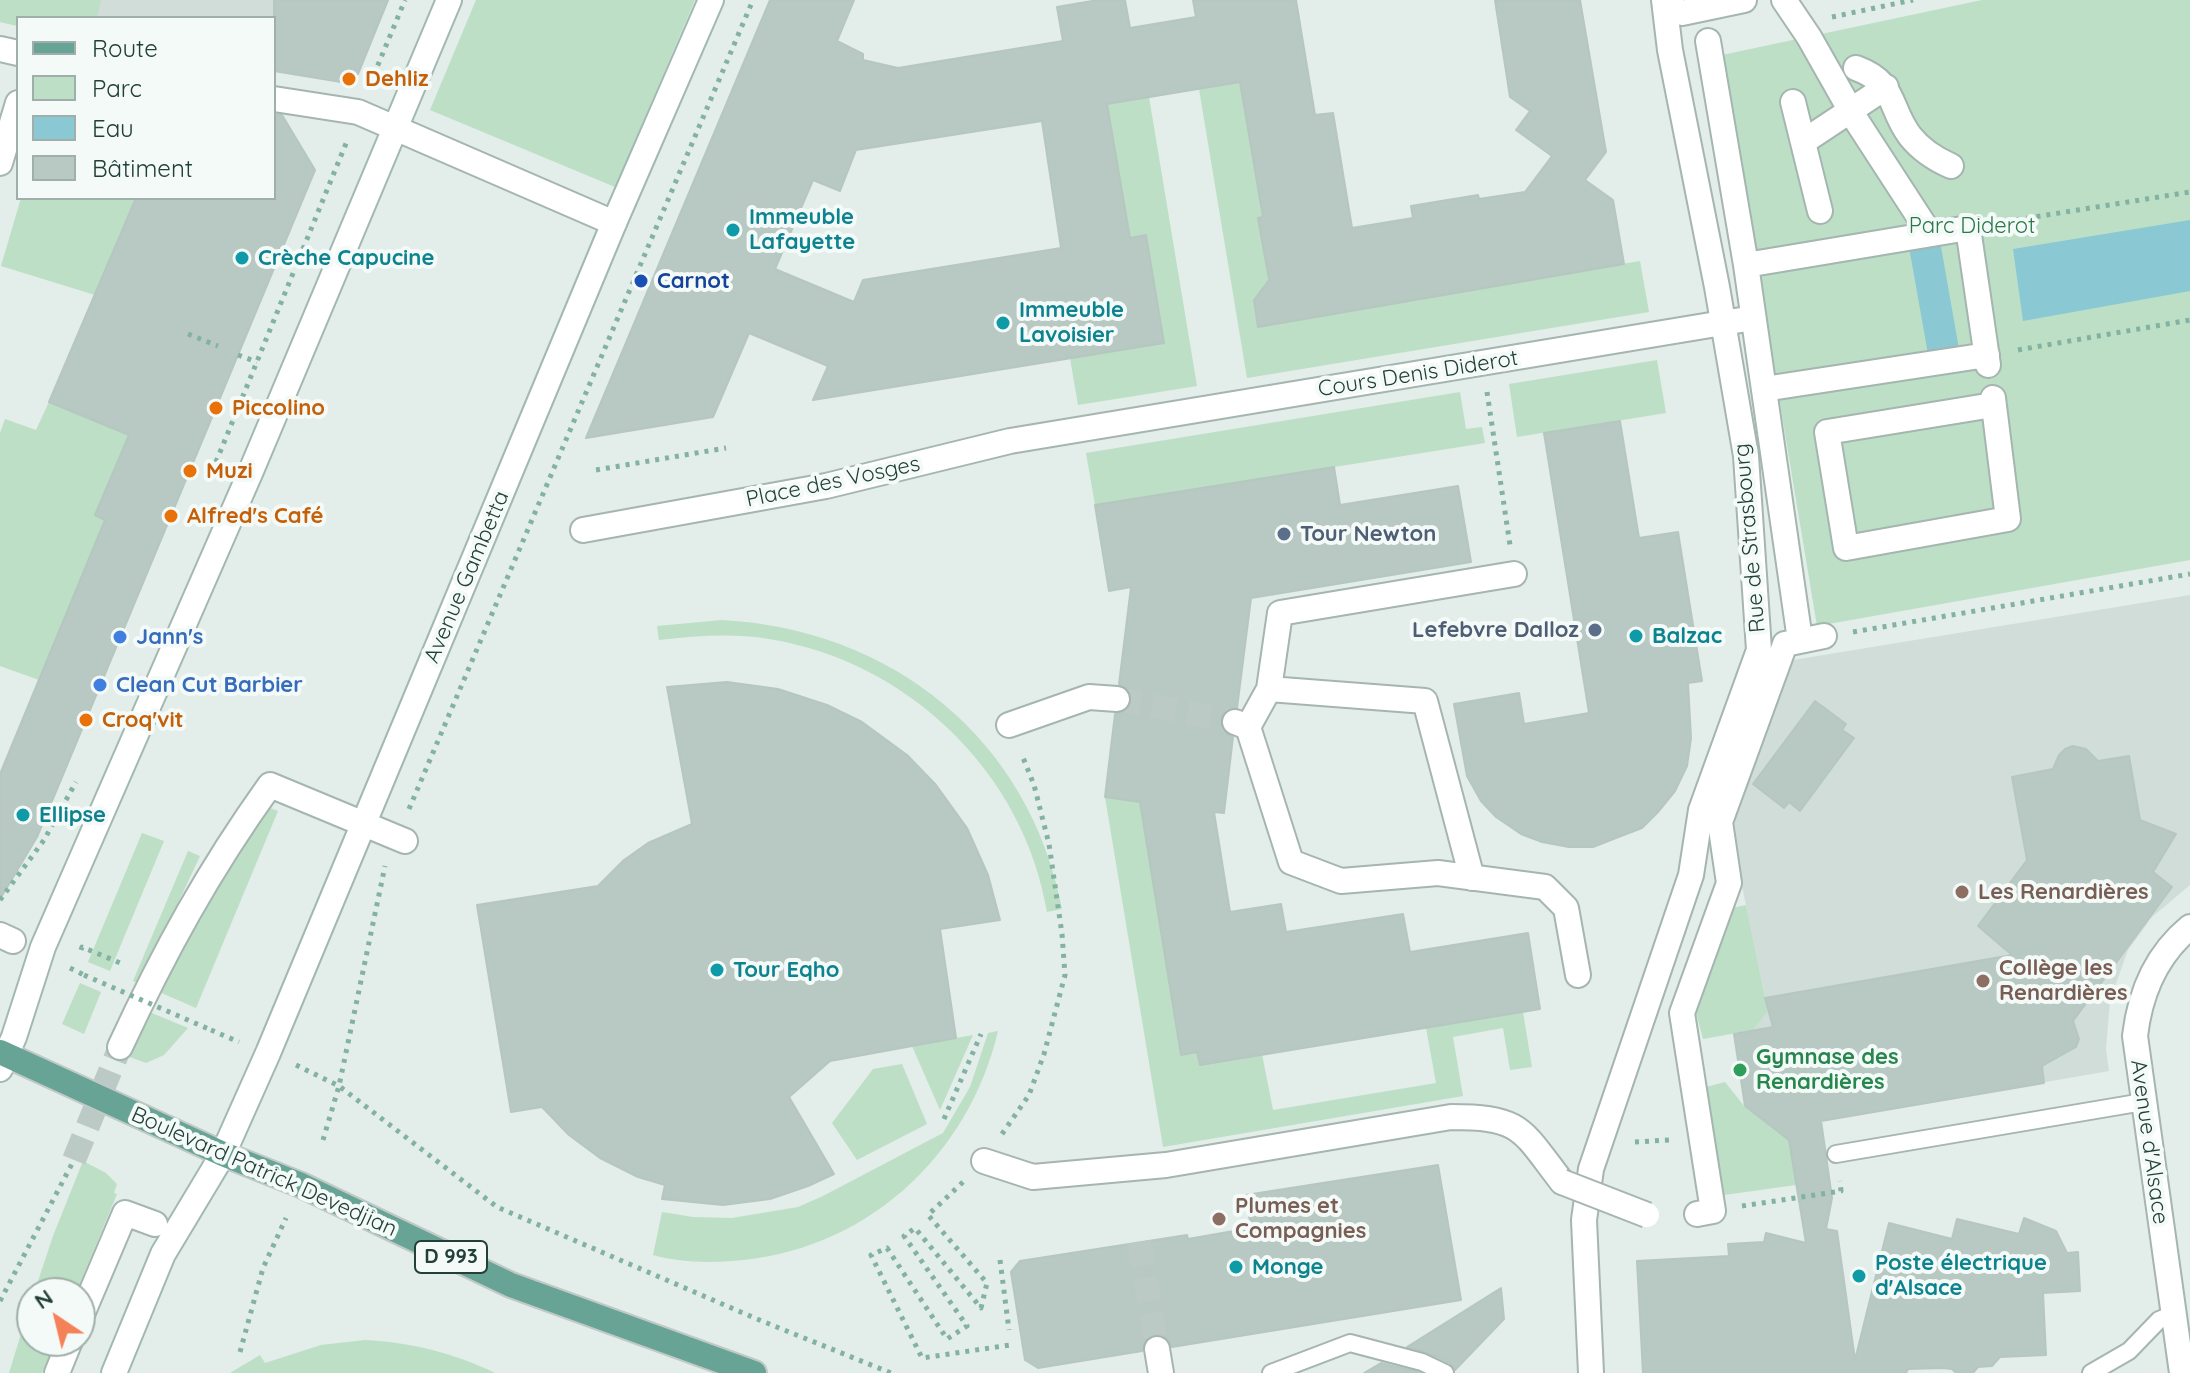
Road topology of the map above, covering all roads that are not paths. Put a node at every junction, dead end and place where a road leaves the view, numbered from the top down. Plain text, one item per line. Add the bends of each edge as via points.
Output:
1 (449, 0) edge
2 (711, 0) edge
3 (1744, 0) edge
4 (1784, 0) edge
5 (1664, 2) edge
6 (1708, 41) dead end
7 (1856, 68) dead end
8 (1886, 87) junction
9 (276, 99) edge
10 (1793, 102) dead end
11 (16, 110) edge
12 (1851, 111) junction
13 (396, 127) junction
14 (1803, 142) junction
15 (0, 163) edge
16 (1951, 166) dead end
17 (1820, 211) dead end
18 (614, 223) junction
19 (1930, 234) junction
20 (1746, 265) junction
21 (1753, 318) junction
22 (1723, 323) junction
23 (1764, 389) junction
24 (1993, 402) joint
25 (1082, 430) joint
26 (583, 530) dead end
27 (1514, 574) dead end
28 (1803, 640) junction
29 (1759, 650) junction
30 (1269, 689) junction
31 (1117, 699) tunnel mouth
32 (1009, 725) road end
33 (364, 823) junction
34 (401, 839) road end
35 (1472, 878) junction
36 (2190, 927) edge
37 (1578, 975) dead end
38 (120, 1047) tunnel mouth
39 (2, 1059) edge
40 (2143, 1102) junction
41 (223, 1154) junction
42 (1836, 1154) road end
43 (984, 1161) road end
44 (1705, 1212) road end
45 (1647, 1215) dead end
46 (155, 1224) dead end
47 (96, 1281) edge
48 (2174, 1314) junction
49 (114, 1373) edge
50 (754, 1373) edge
51 (1271, 1373) edge
52 (1445, 1373) edge
53 (1591, 1373) edge
54 (2091, 1373) edge
55 (2182, 1373) edge

1 - 13 street
2 - 18 street, Avenue Gambetta
3 - 5 street, Rue de Strasbourg via 1682,13
4 - 12 street
5 - 22 street, Rue de Strasbourg
6 - 20 street
7 - 8 street via 1873,74
8 - 12 street
8 - 16 street via 1909,135 1936,160
9 - 13 street via 358,112
10 - 14 street
11 - 15 street
12 - 14 street
12 - 19 street
13 - 18 street
13 - 39 street via 43,947
14 - 17 street
18 - 33 street, Avenue Gambetta
19 - 20 street
19 - 23 street via 1968,228 1987,360
20 - 21 street
21 - 22 street, Cours Denis Diderot
21 - 23 street
22 - 25 street, Cours Denis Diderot
22 - 29 street, Rue de Strasbourg via 1746,456
23 - 28 street
24 - 24 street via 2008,519 1846,548 1827,432
25 - 26 street, Place des Vosges via 1010,441 826,486
27 - 30 street via 1280,613
28 - 29 street
28 - 44 street via 1720,822 1729,883 1682,1013 1702,1139
29 - 53 street, Rue de Strasbourg via 1701,810 1691,875 1591,1169 1584,1220
30 - 35 street via 1425,701
30 - 35 street via 1242,725 1291,862 1341,881 1438,873
31 - 32 street via 1089,697
33 - 34 street
33 - 38 street via 270,785 210,872
33 - 41 street, Avenue Gambetta
35 - 37 street via 1545,887 1566,908
36 - 40 street, Avenue d'Alsace via 2154,970 2140,1005 2135,1036
39 - 41 main road, Boulevard Patrick Devedjian / D 993
40 - 42 lane
40 - 48 street, Avenue d'Alsace
41 - 49 street, Avenue Gambetta via 163,1254
41 - 50 main road, Boulevard Patrick Devedjian / D 993 via 301,1185 511,1285
43 - 45 street, bridge via 1033,1177 1166,1165 1477,1117 1498,1119 1524,1132 1562,1182
46 - 47 street via 125,1213
48 - 54 lane via 2159,1320 2120,1358
48 - 55 street, Avenue d'Alsace
51 - 52 lane via 1350,1343

